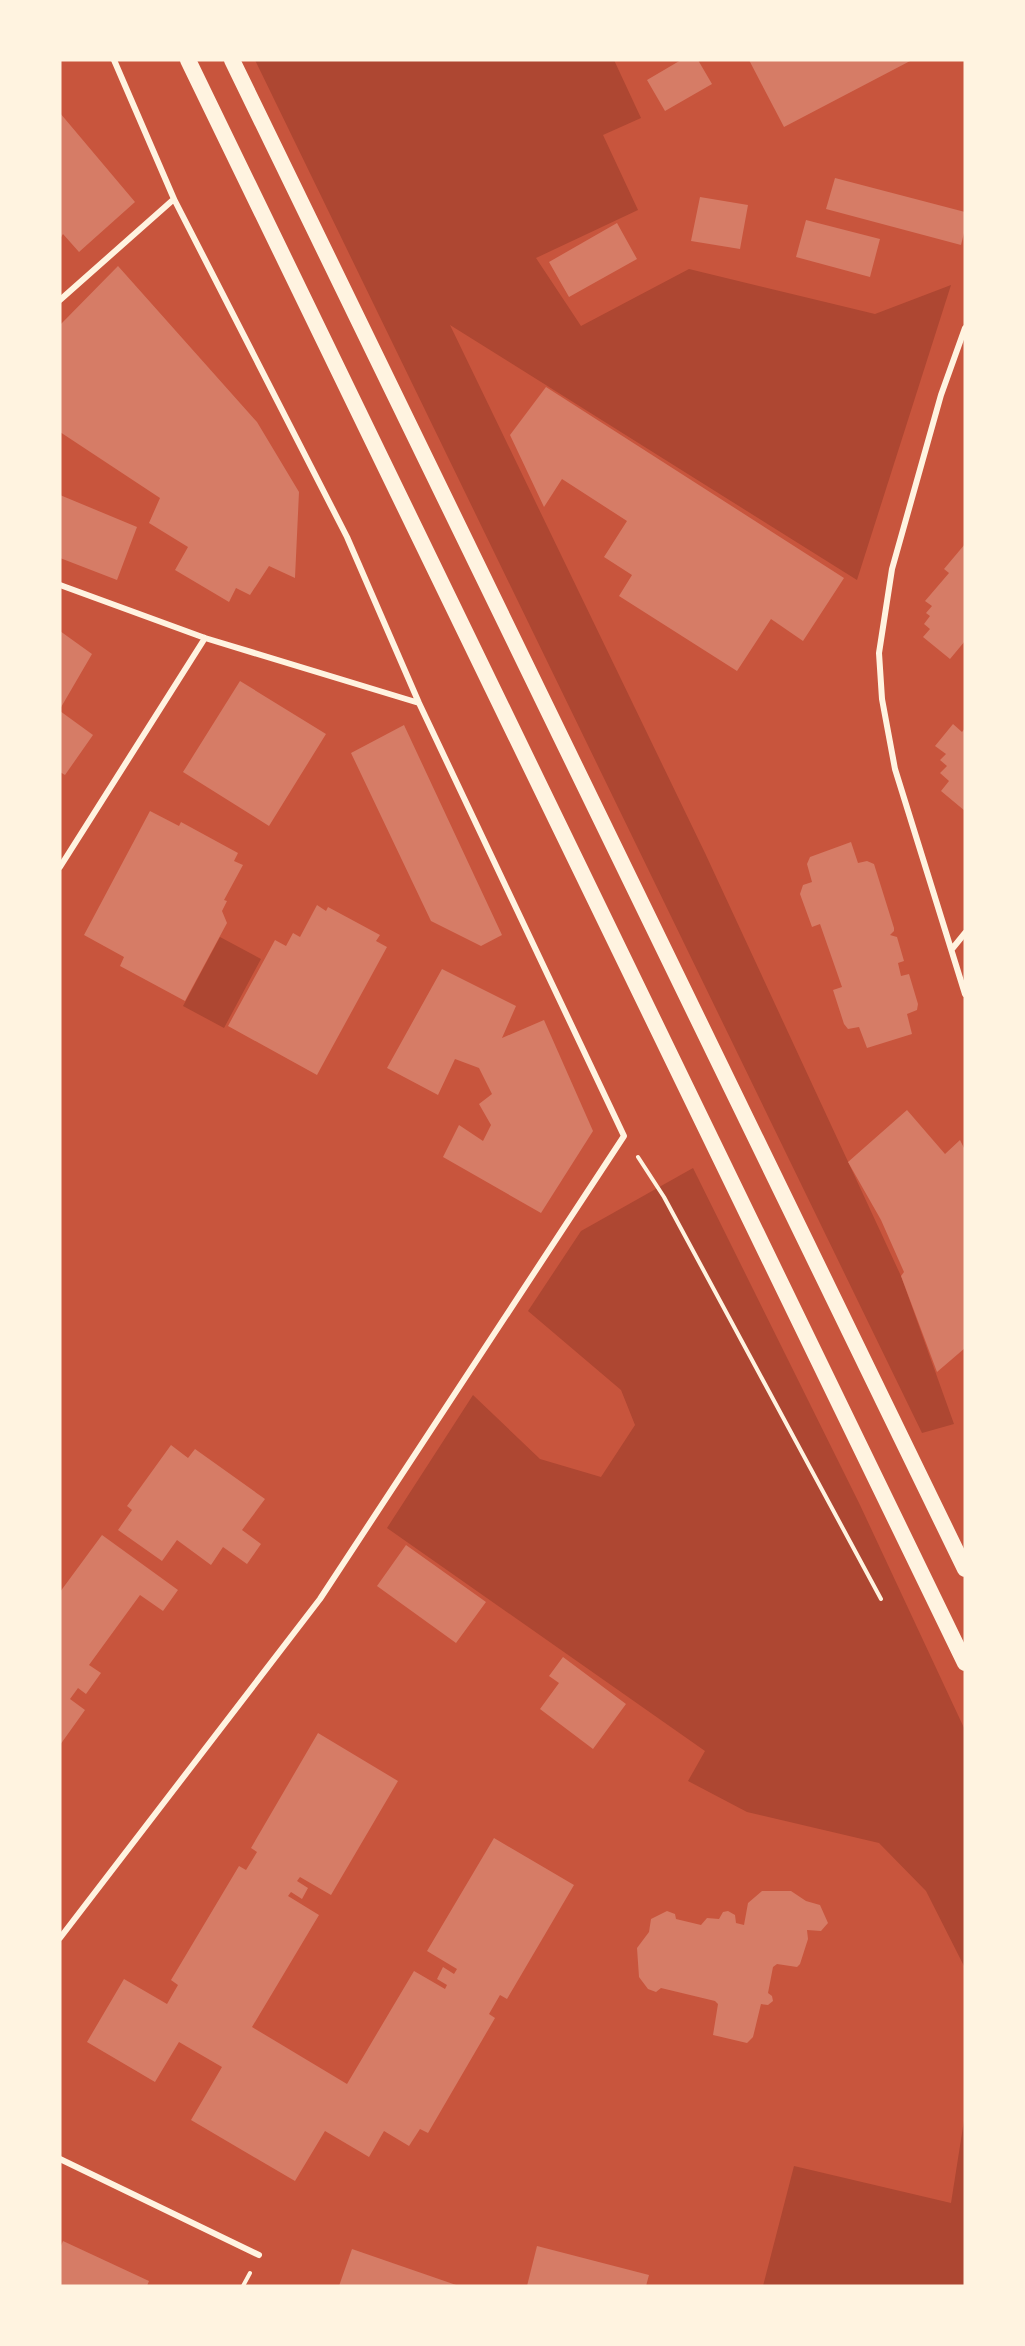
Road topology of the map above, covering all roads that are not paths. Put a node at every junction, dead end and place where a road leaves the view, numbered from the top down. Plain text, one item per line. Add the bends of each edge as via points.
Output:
1 (114, 60) edge
2 (188, 60) edge
3 (232, 60) edge
4 (174, 199) junction
5 (60, 300) edge
6 (965, 328) edge
7 (60, 585) edge
8 (205, 638) junction
9 (419, 703) junction
10 (60, 867) edge
11 (965, 933) edge
12 (952, 949) junction
13 (965, 994) edge
14 (965, 1569) edge
15 (965, 1664) edge
16 (60, 1938) edge
17 (60, 2158) edge
18 (259, 2255) dead end

1 - 4 street
2 - 15 highway
3 - 14 highway
4 - 5 street
4 - 9 street via 347,537
6 - 12 street via 941,395 892,569 879,653 882,699 895,769
7 - 8 street
8 - 9 street
8 - 10 street
9 - 16 street via 624,1136 320,1599
11 - 12 street
12 - 13 street
17 - 18 street

